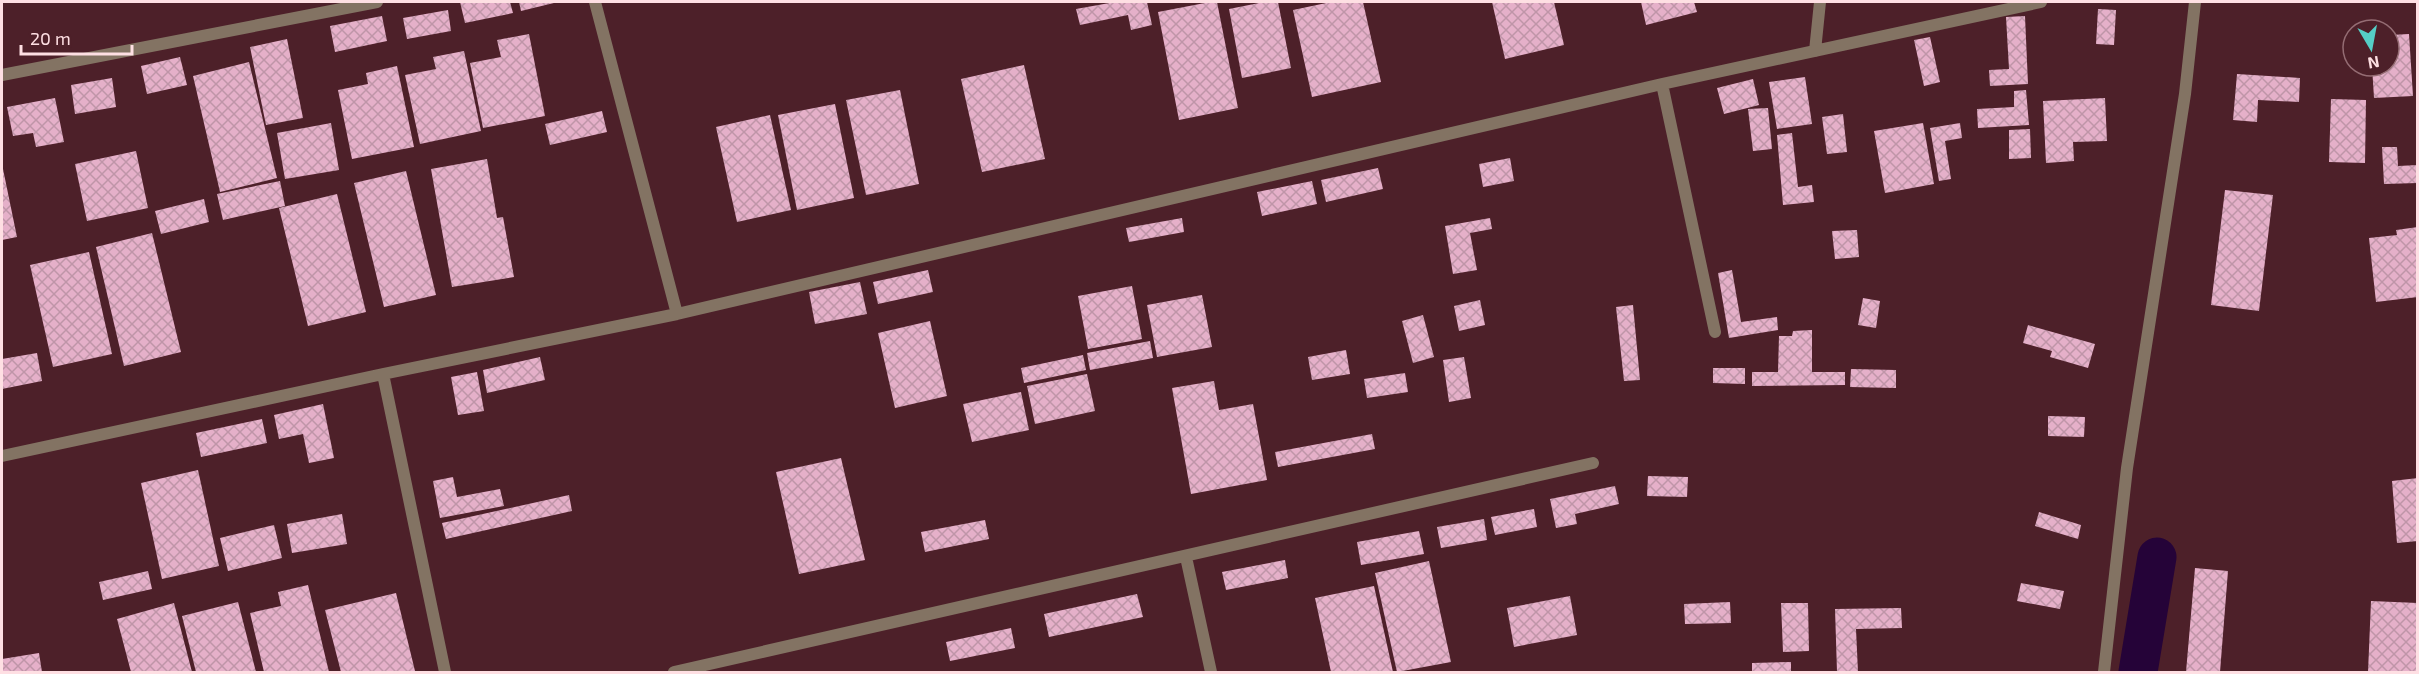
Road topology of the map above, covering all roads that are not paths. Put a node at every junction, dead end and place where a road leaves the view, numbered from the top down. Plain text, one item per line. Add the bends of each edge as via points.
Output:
1 (377, 2) edge
2 (595, 2) edge
3 (1820, 2) edge
4 (2041, 2) edge
5 (2195, 2) edge
6 (1815, 51) junction
7 (2, 75) edge
8 (1662, 84) junction
9 (677, 314) junction
10 (1715, 332) dead end
11 (383, 374) junction
12 (2, 456) edge
13 (1593, 463) dead end
14 (1186, 557) junction
15 (445, 672) edge
16 (674, 672) edge
17 (1211, 672) edge
18 (2104, 672) edge

1 - 7 street
2 - 9 street
3 - 6 street
4 - 6 street
5 - 18 street via 2185,94 2127,468
6 - 8 street
8 - 9 street
8 - 10 street
9 - 11 street
11 - 12 street
11 - 15 street
13 - 14 street
14 - 16 street
14 - 17 street

